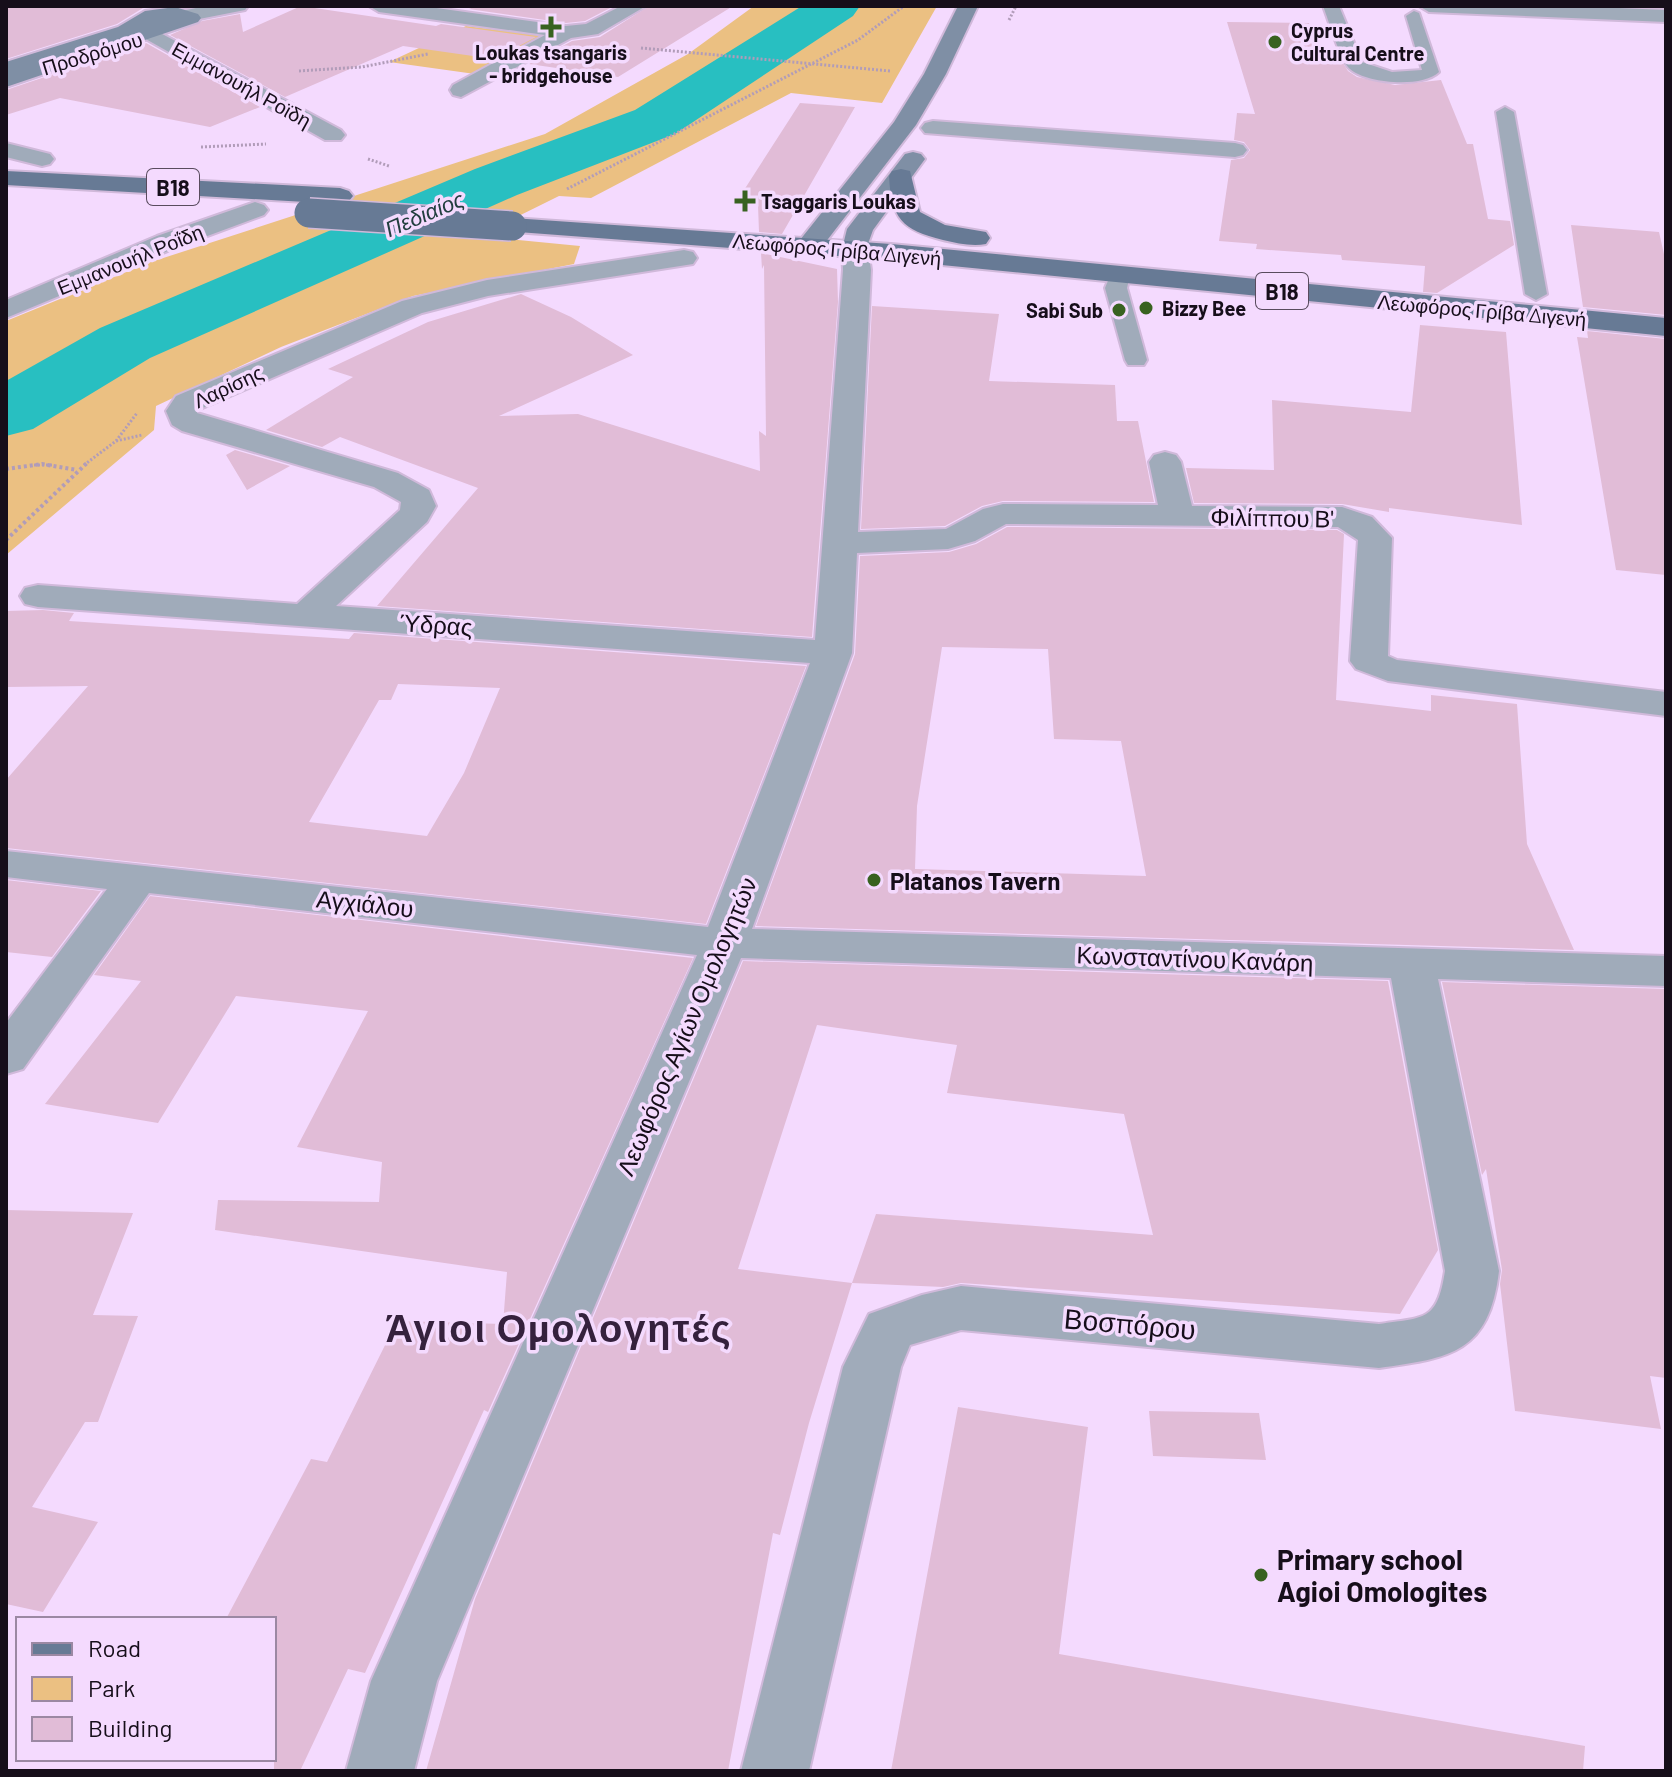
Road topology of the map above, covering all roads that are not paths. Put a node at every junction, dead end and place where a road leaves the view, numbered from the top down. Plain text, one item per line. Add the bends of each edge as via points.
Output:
1 (238, 6) edge
2 (379, 6) edge
3 (636, 6) edge
4 (968, 6) edge
5 (1331, 6) edge
6 (1422, 11) edge
7 (1666, 16) edge
8 (147, 19) edge
9 (183, 20) joint
10 (566, 32) junction
11 (6, 69) edge
12 (6, 80) edge
13 (949, 84) junction
14 (461, 90) dead end
15 (1505, 112) dead end
16 (933, 128) junction
17 (333, 135) road end
18 (6, 150) edge
19 (1235, 150) dead end
20 (42, 159) dead end
21 (901, 176) junction
22 (6, 178) edge
23 (6, 196) edge
24 (255, 210) junction
25 (816, 236) junction
26 (858, 239) junction
27 (997, 242) junction
28 (684, 258) dead end
29 (1119, 275) junction
30 (1536, 294) junction
31 (1666, 303) edge
32 (6, 310) edge
33 (1666, 327) edge
34 (1136, 360) dead end
35 (1165, 462) dead end
36 (1177, 515) junction
37 (843, 543) junction
38 (38, 596) dead end
39 (306, 615) junction
40 (833, 653) junction
41 (1666, 704) edge
42 (6, 864) edge
43 (138, 878) junction
44 (723, 943) junction
45 (1412, 964) junction
46 (1666, 971) edge
47 (6, 1057) edge
48 (380, 1771) edge
49 (775, 1771) edge

1 - 9 street
2 - 10 street
3 - 10 street via 591,30
4 - 13 main road
5 - 6 lane via 1355,65 1375,74 1431,72
6 - 7 street
8 - 9 main road, Προδρόμου
8 - 11 main road, Προδρόμου
8 - 12 main road, Προδρόμου
8 - 17 street, Εμμανουήλ Ροϊδη
10 - 14 street
13 - 16 main road
13 - 25 main road via 904,125
15 - 30 lane
16 - 19 street
16 - 21 main road
18 - 20 street
21 - 26 main road
21 - 27 main road via 904,205 918,223
22 - 25 main road, Λεωφόρος Γρίβα Διγενή / B18 via 534,208
23 - 24 main road, Λεωφόρος Γρίβα Διγενή / B18
24 - 25 main road, Λεωφόρος Γρίβα Διγενή / B18, bridge via 512,226
24 - 32 street, Εμμανουήλ Ροΐδη
25 - 26 main road, Λεωφόρος Γρίβα Διγενή / B18
26 - 27 main road, Λεωφόρος Γρίβα Διγενή / B18
26 - 29 main road, Λεωφόρος Γρίβα Διγενή / B18
26 - 37 street, Λεωφόρος Αγίων Ομολογητών
27 - 30 main road, Λεωφόρος Γρίβα Διγενή / B18
28 - 39 street, Λαρίσης via 487,288 412,307 187,403 181,411 193,424 386,480 417,497 415,515
29 - 33 main road, Λεωφόρος Γρίβα Διγενή / B18
29 - 34 lane via 1116,288
30 - 31 main road, Λεωφόρος Γρίβα Διγενή / B18
35 - 36 street
36 - 37 street, Φιλίππου Β' via 1003,514 962,536
36 - 41 street, Φιλίππου Β' via 1342,517 1360,524 1375,538 1369,661 1388,670
37 - 40 street, Λεωφόρος Αγίων Ομολογητών
38 - 39 street, Ύδρας
39 - 40 street, Ύδρας
40 - 44 street, Λεωφόρος Αγίων Ομολογητών
42 - 43 street, Αγχιάλου
43 - 44 street, Αγχιάλου
43 - 47 street
44 - 45 street, Κωνσταντίνου Κανάρη
44 - 48 street, Λεωφόρος Αγίων Ομολογητών via 404,1681
45 - 46 street, Κωνσταντίνου Κανάρη
45 - 49 street, Βοσπόρου via 1472,1271 1470,1299 1458,1324 1425,1339 1379,1346 961,1308 889,1330 872,1367

